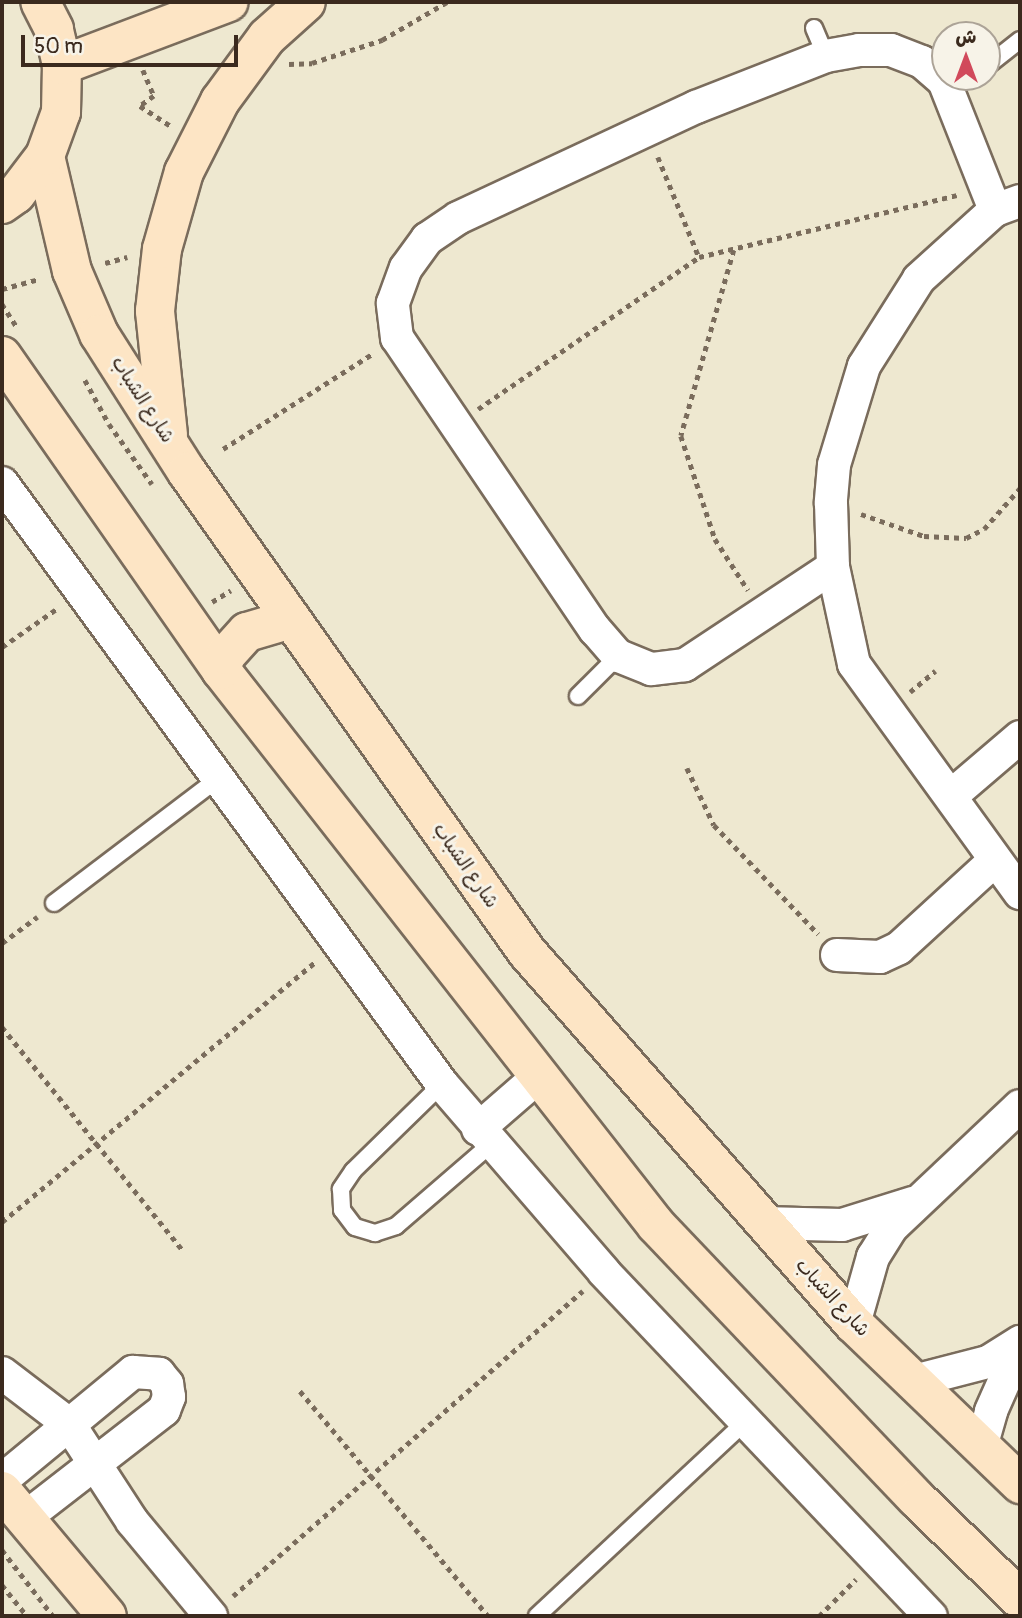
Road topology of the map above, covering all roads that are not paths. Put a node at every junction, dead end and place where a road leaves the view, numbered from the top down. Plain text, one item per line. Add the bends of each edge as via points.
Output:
1 (40, 2) edge
2 (306, 2) edge
3 (221, 3) edge
4 (1020, 40) edge
5 (1001, 55) edge
6 (62, 65) junction
7 (931, 67) edge
8 (956, 91) edge
9 (45, 156) junction
10 (1001, 200) edge
11 (2, 204) edge
12 (6, 367) edge
13 (169, 440) junction
14 (2, 483) edge
15 (833, 567) junction
16 (291, 619) junction
17 (618, 656) junction
18 (221, 670) junction
19 (578, 696) dead end
20 (1020, 737) edge
21 (215, 780) junction
22 (951, 796) junction
23 (995, 860) junction
24 (1020, 893) edge
25 (54, 903) road end
26 (837, 955) road end
27 (539, 1076) junction
28 (442, 1084) junction
29 (1020, 1106) edge
30 (485, 1136) junction
31 (916, 1201) junction
32 (763, 1223) junction
33 (854, 1324) junction
34 (1020, 1342) edge
35 (1020, 1360) edge
36 (2, 1373) edge
37 (914, 1381) junction
38 (746, 1421) junction
39 (69, 1424) junction
40 (981, 1447) junction
41 (97, 1462) junction
42 (2, 1479) edge
43 (1020, 1484) edge
44 (13, 1505) edge
45 (1020, 1599) edge
46 (107, 1616) edge
47 (211, 1616) edge
48 (537, 1616) edge
49 (931, 1616) edge

1 - 6 street via 54,29
2 - 13 street via 267,37 220,101 184,172 162,249 155,311
3 - 6 street
4 - 5 lane
6 - 9 street via 61,112
7 - 17 street via 891,50 820,42 457,218 427,239 406,268 393,303 397,338 595,630
8 - 10 street
9 - 11 street via 16,194
9 - 13 street, شارع الشباب via 72,271 99,334
10 - 15 street via 919,279 864,366 834,465
12 - 18 street
13 - 16 street, شارع الشباب
14 - 21 street
15 - 17 street via 685,665 651,669
15 - 22 street via 854,664
16 - 18 street via 275,620 247,632 226,655
16 - 32 street, شارع الشباب via 527,952
17 - 19 lane
18 - 27 street
20 - 22 street
21 - 25 lane
21 - 28 street
22 - 23 street
23 - 24 street
23 - 26 street via 899,948 880,957
27 - 30 street
27 - 45 street via 656,1225 916,1498
28 - 30 street
28 - 30 lane via 353,1171 341,1189 342,1210 355,1227 375,1233 396,1226
29 - 31 street
30 - 38 street via 604,1272
31 - 32 street via 842,1225
31 - 33 street via 873,1256
32 - 33 street, شارع الشباب
33 - 37 street, شارع الشباب
34 - 37 street via 988,1362
35 - 40 street via 996,1400
36 - 39 street
37 - 40 street, شارع الشباب
38 - 48 lane
38 - 49 street
39 - 41 street
39 - 41 street via 133,1372 159,1374 167,1384 164,1410
39 - 42 street
40 - 43 street, شارع الشباب
41 - 44 street
41 - 47 street via 132,1521
44 - 46 street

